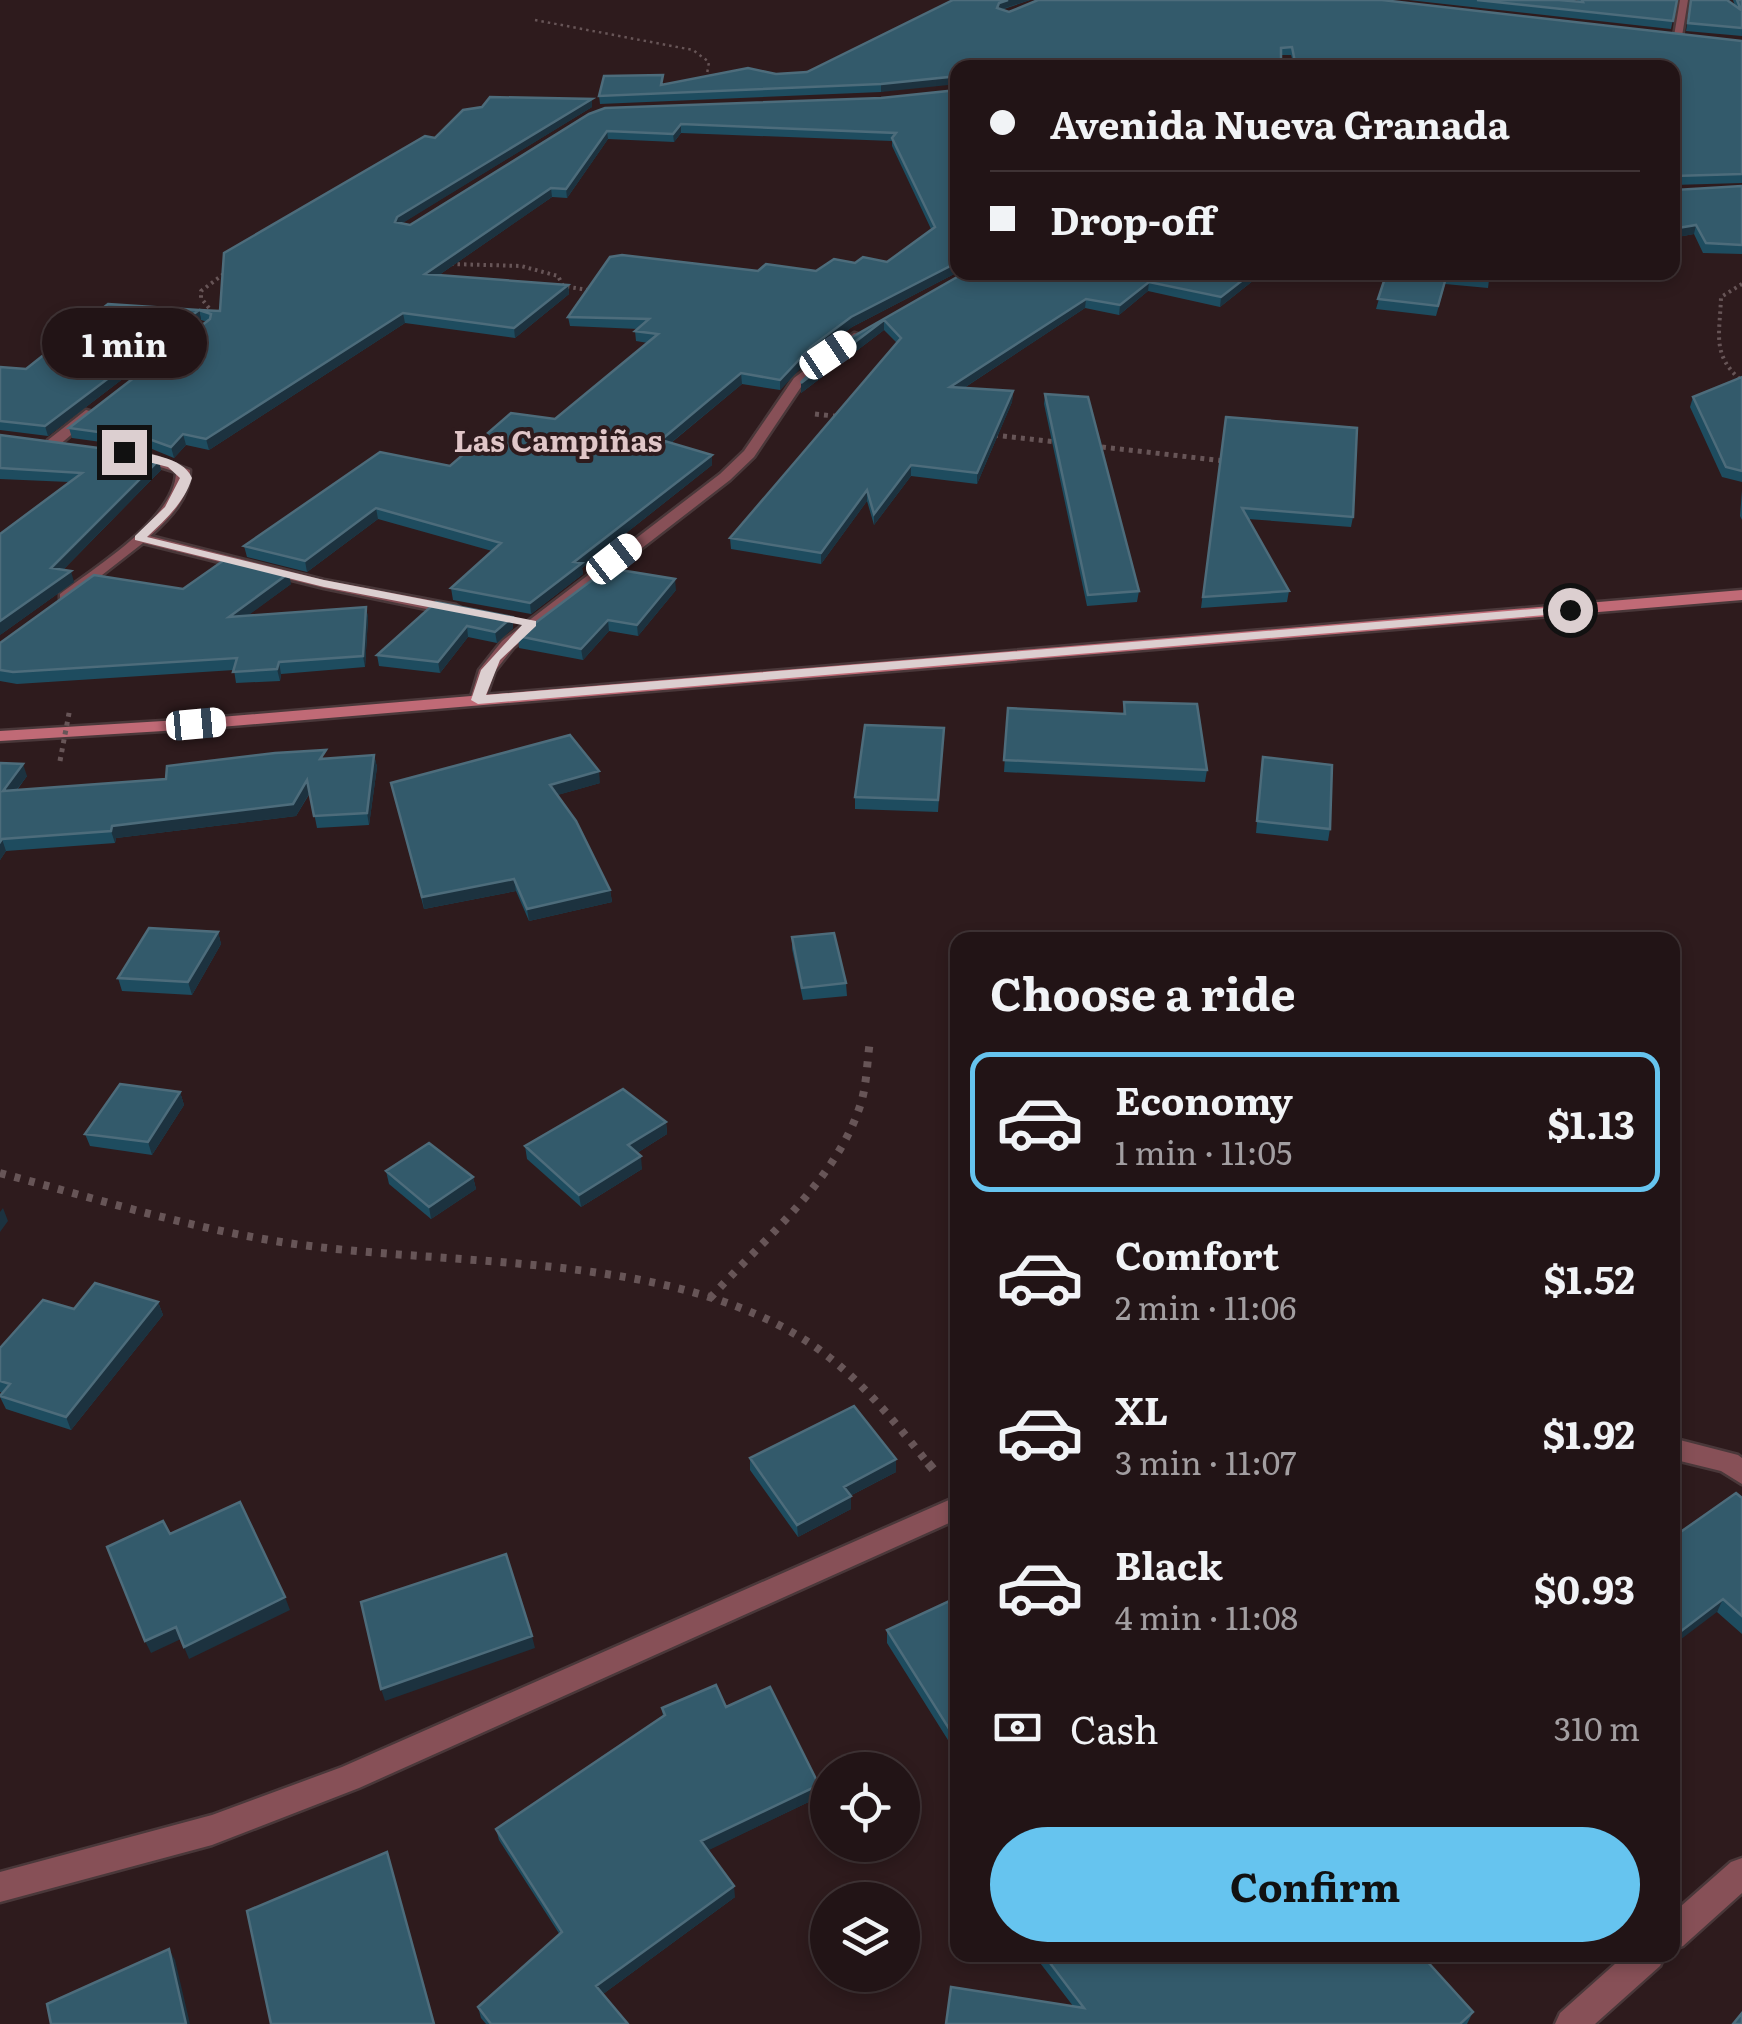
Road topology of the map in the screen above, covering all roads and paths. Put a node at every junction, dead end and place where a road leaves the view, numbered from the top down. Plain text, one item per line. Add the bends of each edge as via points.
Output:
1 (1684, 0) edge
2 (535, 20) dead end
3 (1662, 34) edge
4 (1678, 36) junction
5 (1690, 37) edge
6 (715, 83) edge
7 (241, 264) edge
8 (445, 264) edge
9 (1742, 284) edge
10 (593, 291) edge
11 (216, 317) edge
12 (878, 324) edge
13 (1742, 381) edge
14 (98, 408) edge
15 (779, 410) junction
16 (857, 419) edge
17 (994, 434) edge
18 (1072, 444) edge
19 (70, 445) edge
20 (1091, 446) edge
21 (106, 450) edge
22 (1228, 462) edge
23 (139, 538) junction
24 (1742, 595) edge
25 (56, 604) edge
26 (474, 613) edge
27 (512, 620) edge
28 (532, 623) junction
29 (478, 700) junction
30 (70, 708) dead end
31 (0, 736) edge
32 (60, 761) dead end
33 (870, 1042) dead end
34 (0, 1173) edge
35 (710, 1298) junction
36 (1680, 1450) edge
37 (1742, 1473) edge
38 (950, 1493) edge
39 (950, 1497) edge
40 (1742, 1873) edge
41 (0, 1887) edge
42 (1680, 1927) edge
43 (1641, 1962) edge
44 (1571, 2024) edge

1 - 4 street
2 - 6 path via 693,50 709,62
3 - 4 street
4 - 5 street
7 - 11 path via 201,290
8 - 10 path via 541,269 563,286
9 - 13 path via 1720,297 1718,325 1724,366
12 - 15 street via 810,370
14 - 19 street via 44,442
15 - 16 path
15 - 28 street via 724,477
17 - 18 path
20 - 22 path
21 - 23 street via 172,464 186,478 169,510
23 - 25 street
23 - 26 street
24 - 29 street
27 - 28 street
28 - 29 street via 496,657
29 - 31 street
30 - 32 path, bridge
33 - 35 path via 861,1102 846,1138
34 - 35 path via 281,1242 578,1274
35 - 38 path via 794,1334 840,1368 902,1429
36 - 37 street via 1729,1462
39 - 41 street via 349,1778 212,1830
40 - 42 street
43 - 44 street

